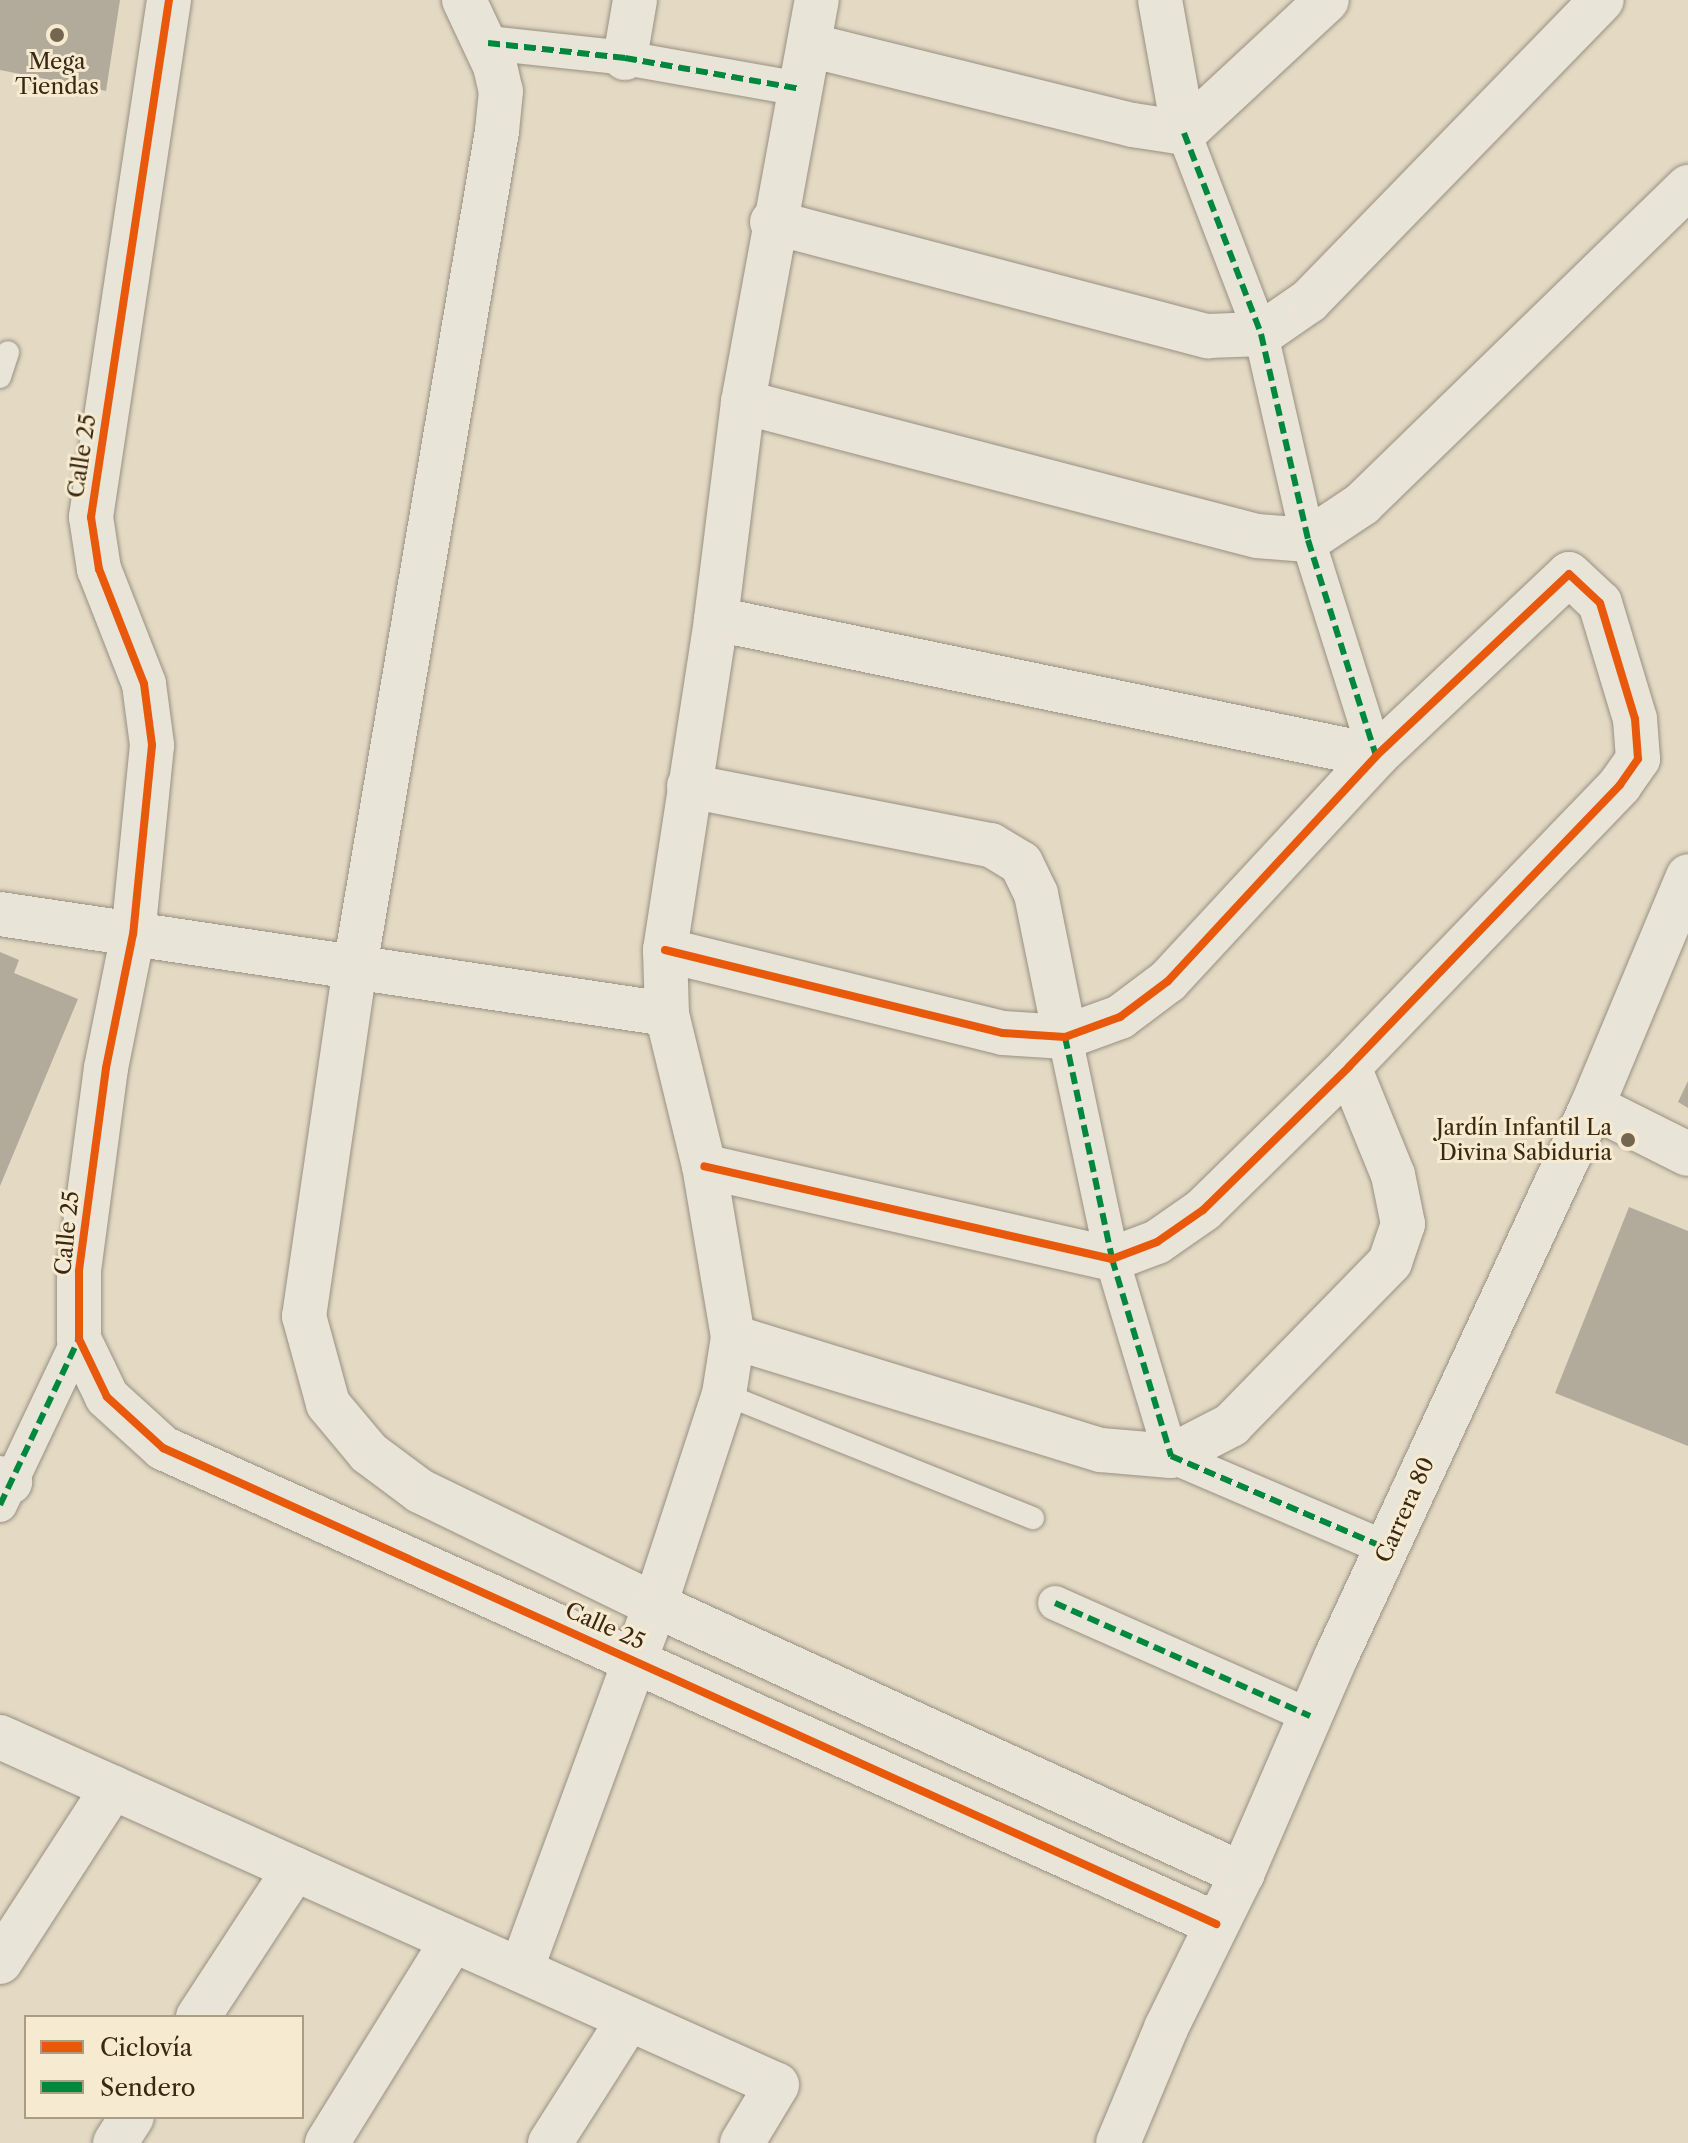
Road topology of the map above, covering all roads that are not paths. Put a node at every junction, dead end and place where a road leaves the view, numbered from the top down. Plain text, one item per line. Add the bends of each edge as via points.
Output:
1 (169, 0) edge
2 (464, 0) edge
3 (635, 0) edge
4 (817, 0) edge
5 (1160, 0) edge
6 (1327, 0) edge
7 (1602, 0) edge
8 (488, 43) junction
9 (809, 45) junction
10 (625, 58) junction
11 (800, 89) junction
12 (1184, 133) junction
13 (1688, 187) edge
14 (772, 222) junction
15 (1261, 334) junction
16 (8, 352) dead end
17 (0, 377) edge
18 (743, 402) junction
19 (1308, 540) junction
20 (716, 619) junction
21 (1376, 756) junction
22 (689, 786) junction
23 (1687, 881) edge
24 (0, 914) edge
25 (133, 934) junction
26 (665, 950) junction
27 (355, 967) junction
28 (667, 1014) junction
29 (1065, 1037) junction
30 (1349, 1067) junction
31 (1592, 1106) junction
32 (1688, 1154) edge
33 (704, 1166) junction
34 (1112, 1259) junction
35 (733, 1337) junction
36 (79, 1339) junction
37 (724, 1394) junction
38 (1171, 1456) junction
39 (3, 1488) edge
40 (1033, 1518) dead end
41 (1386, 1548) junction
42 (1055, 1603) dead end
43 (655, 1605) junction
44 (635, 1659) junction
45 (1310, 1716) junction
46 (0, 1737) edge
47 (113, 1787) junction
48 (295, 1869) junction
49 (1242, 1874) junction
50 (1216, 1924) junction
51 (453, 1940) junction
52 (0, 1962) edge
53 (521, 1970) junction
54 (199, 2015) edge
55 (629, 2019) junction
56 (131, 2119) edge
57 (115, 2143) edge
58 (327, 2143) edge
59 (550, 2143) edge
60 (742, 2143) edge
61 (1118, 2143) edge

1 - 25 street, Calle 25 via 91,517 99,569 151,711
2 - 8 street, Calle 25
3 - 10 street
4 - 9 street
5 - 12 street
6 - 12 street
7 - 15 street via 1309,301
8 - 10 street
8 - 27 street, Calle 25 via 501,91 497,131
9 - 11 street
9 - 12 street
10 - 11 street
11 - 14 street
12 - 15 street
13 - 19 street via 1362,504
14 - 15 street via 1208,336
14 - 18 street
15 - 19 street
16 - 17 lane
18 - 19 street via 1257,536
18 - 20 street
19 - 21 street
20 - 21 street
20 - 22 street
21 - 29 street via 1168,981 1120,1017
21 - 30 street via 1569,574 1600,603 1635,719 1638,759 1620,785
22 - 26 street
22 - 29 street via 991,845 1021,863 1036,894
23 - 31 street, Carrera 80
24 - 25 street
25 - 27 street
25 - 36 street, Calle 25 via 104,1083 79,1271
26 - 28 street
26 - 29 street via 1003,1033
27 - 28 street
27 - 43 street, Calle 25 via 304,1316 328,1404 369,1453 420,1491
28 - 33 street
29 - 34 street
30 - 34 street via 1203,1210 1157,1242
30 - 38 street via 1393,1175 1403,1224 1390,1262 1231,1425
31 - 32 street
31 - 41 street, Carrera 80
33 - 34 street
33 - 35 street
34 - 38 street
35 - 37 street
35 - 38 street via 1101,1450
36 - 39 street
36 - 44 street, Calle 25 via 107,1397 163,1448
37 - 40 lane
37 - 43 street
38 - 41 street
41 - 45 street, Carrera 80
42 - 45 street
43 - 44 street
43 - 49 street, Calle 25
44 - 50 street, Calle 25
44 - 53 street
45 - 49 street, Carrera 80
46 - 47 street
47 - 48 street
47 - 52 street
48 - 51 street
48 - 54 street
49 - 50 street, Carrera 80
50 - 61 street, Carrera 80
51 - 53 street
51 - 58 street
53 - 55 street
55 - 59 street
55 - 60 street via 777,2085
56 - 57 street

